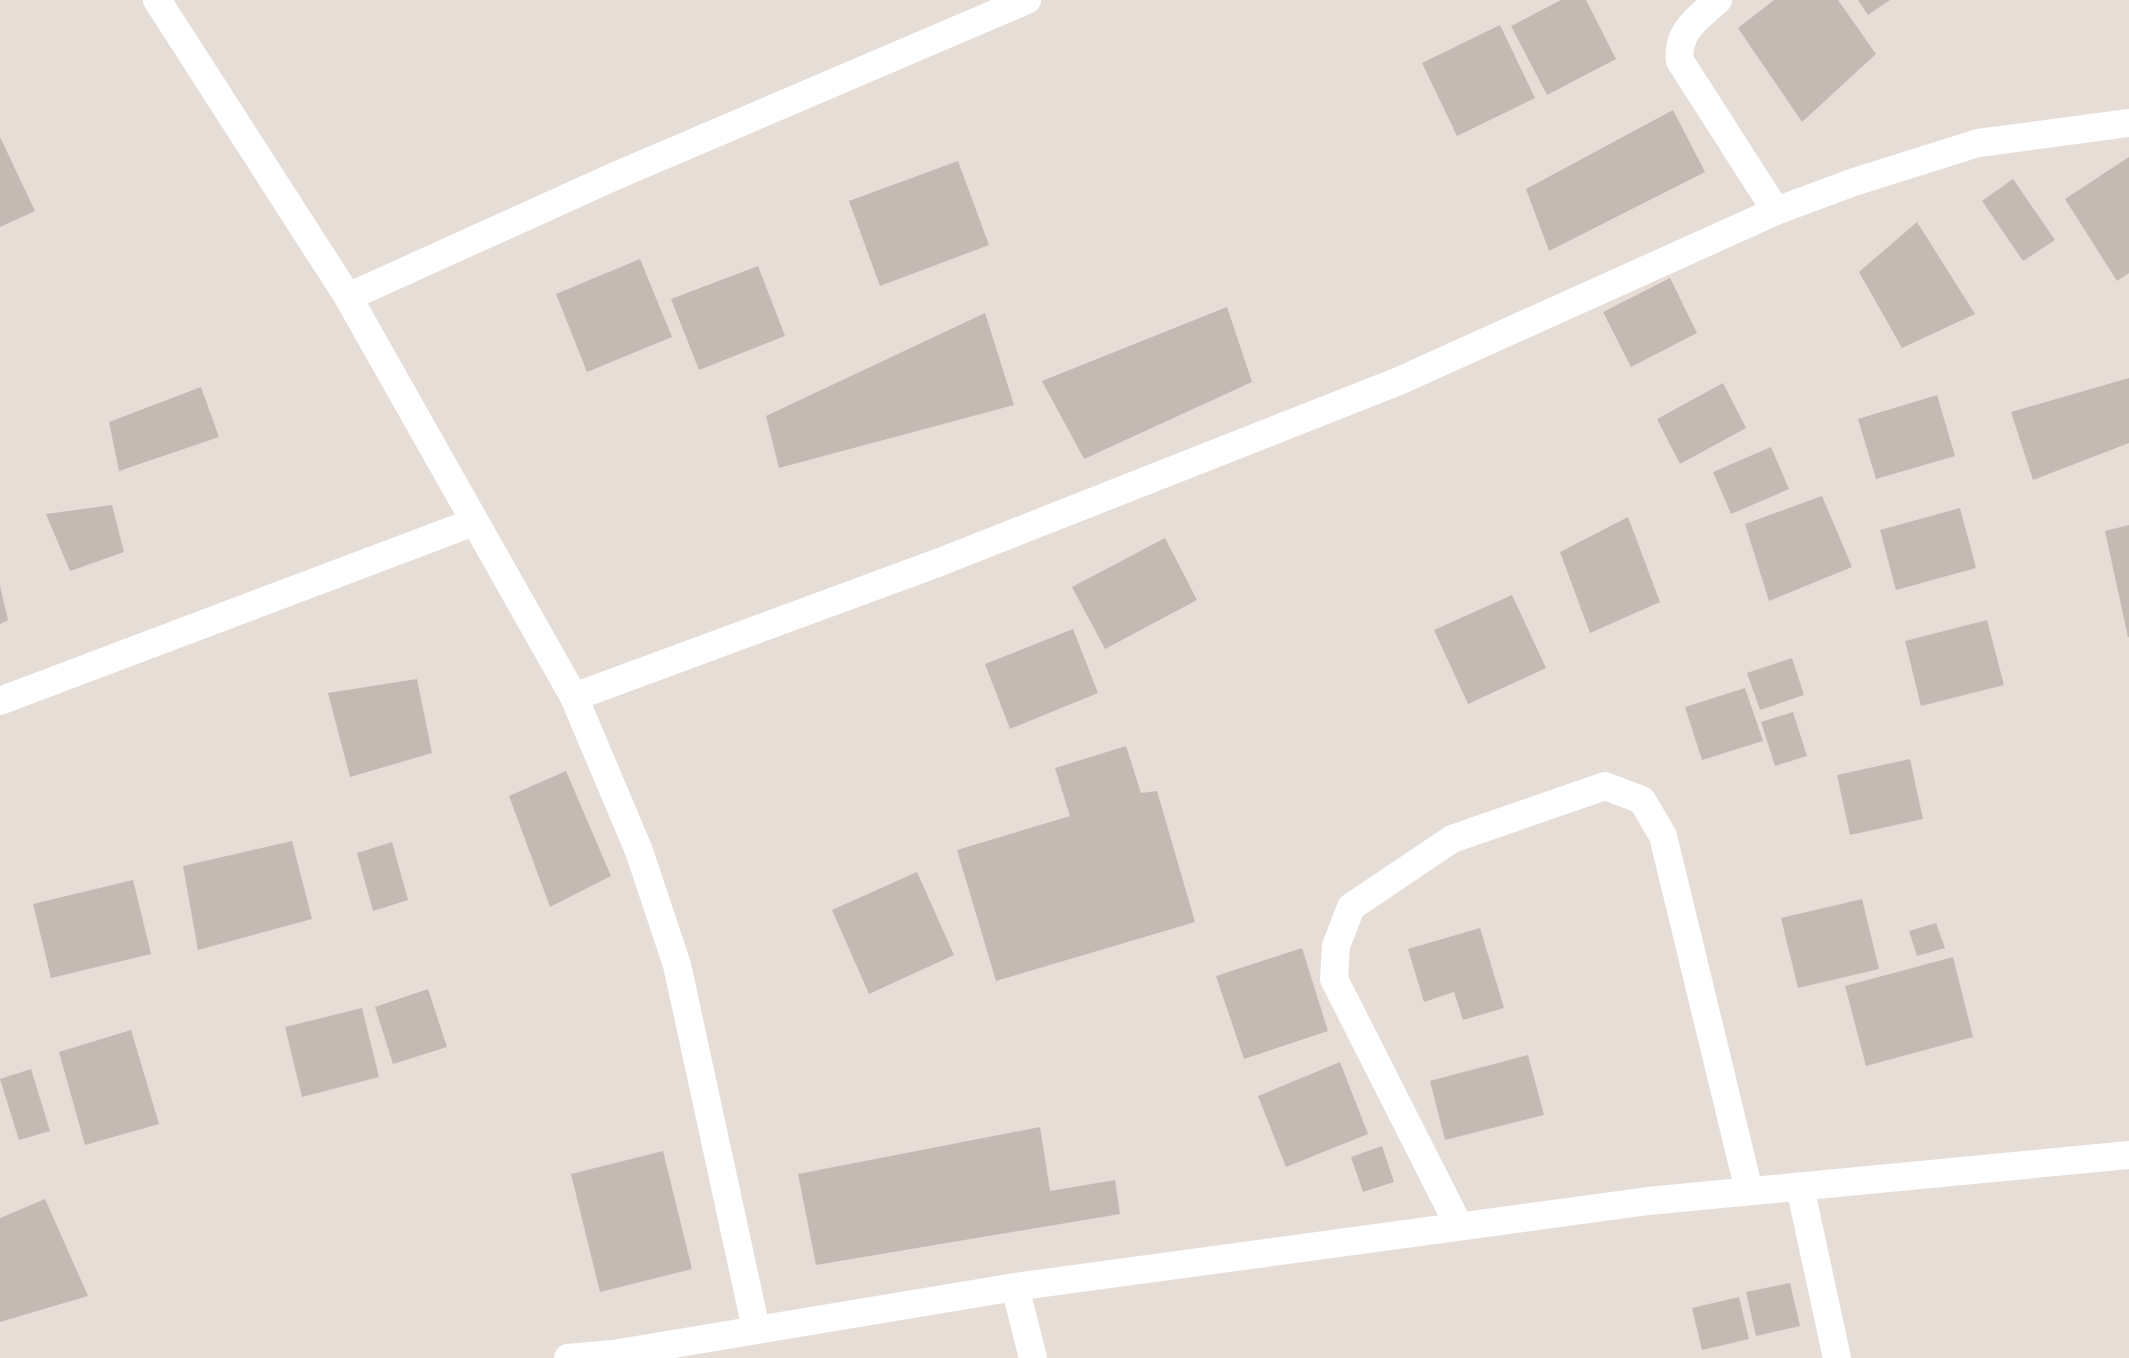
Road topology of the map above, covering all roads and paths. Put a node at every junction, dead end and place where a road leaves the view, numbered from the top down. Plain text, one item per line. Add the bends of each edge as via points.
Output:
1 (1026, 0) edge
2 (1718, 0) edge
3 (170, 5) edge
4 (2129, 123) edge
5 (1776, 211) junction
6 (348, 297) junction
7 (474, 522) junction
8 (574, 697) junction
9 (0, 701) edge
10 (2129, 1155) edge
11 (1800, 1187) junction
12 (1749, 1191) junction
13 (1459, 1226) junction
14 (1015, 1287) junction
15 (756, 1329) junction
16 (568, 1358) edge
17 (1033, 1358) edge
18 (1837, 1358) edge

1 - 6 street via 613,177
2 - 5 street via 1689,26 1678,47 1680,61
3 - 6 street
4 - 5 street via 1978,143 1854,182
5 - 8 street via 1399,381 940,562
6 - 7 street
7 - 8 street
7 - 9 street
8 - 15 street via 639,851 677,965
10 - 11 street
11 - 12 street
11 - 18 street
12 - 13 street
12 - 13 street via 1663,836 1642,800 1605,786 1452,840 1351,907 1336,946 1334,979
13 - 14 street
14 - 15 street
14 - 17 street
15 - 16 street via 613,1354

